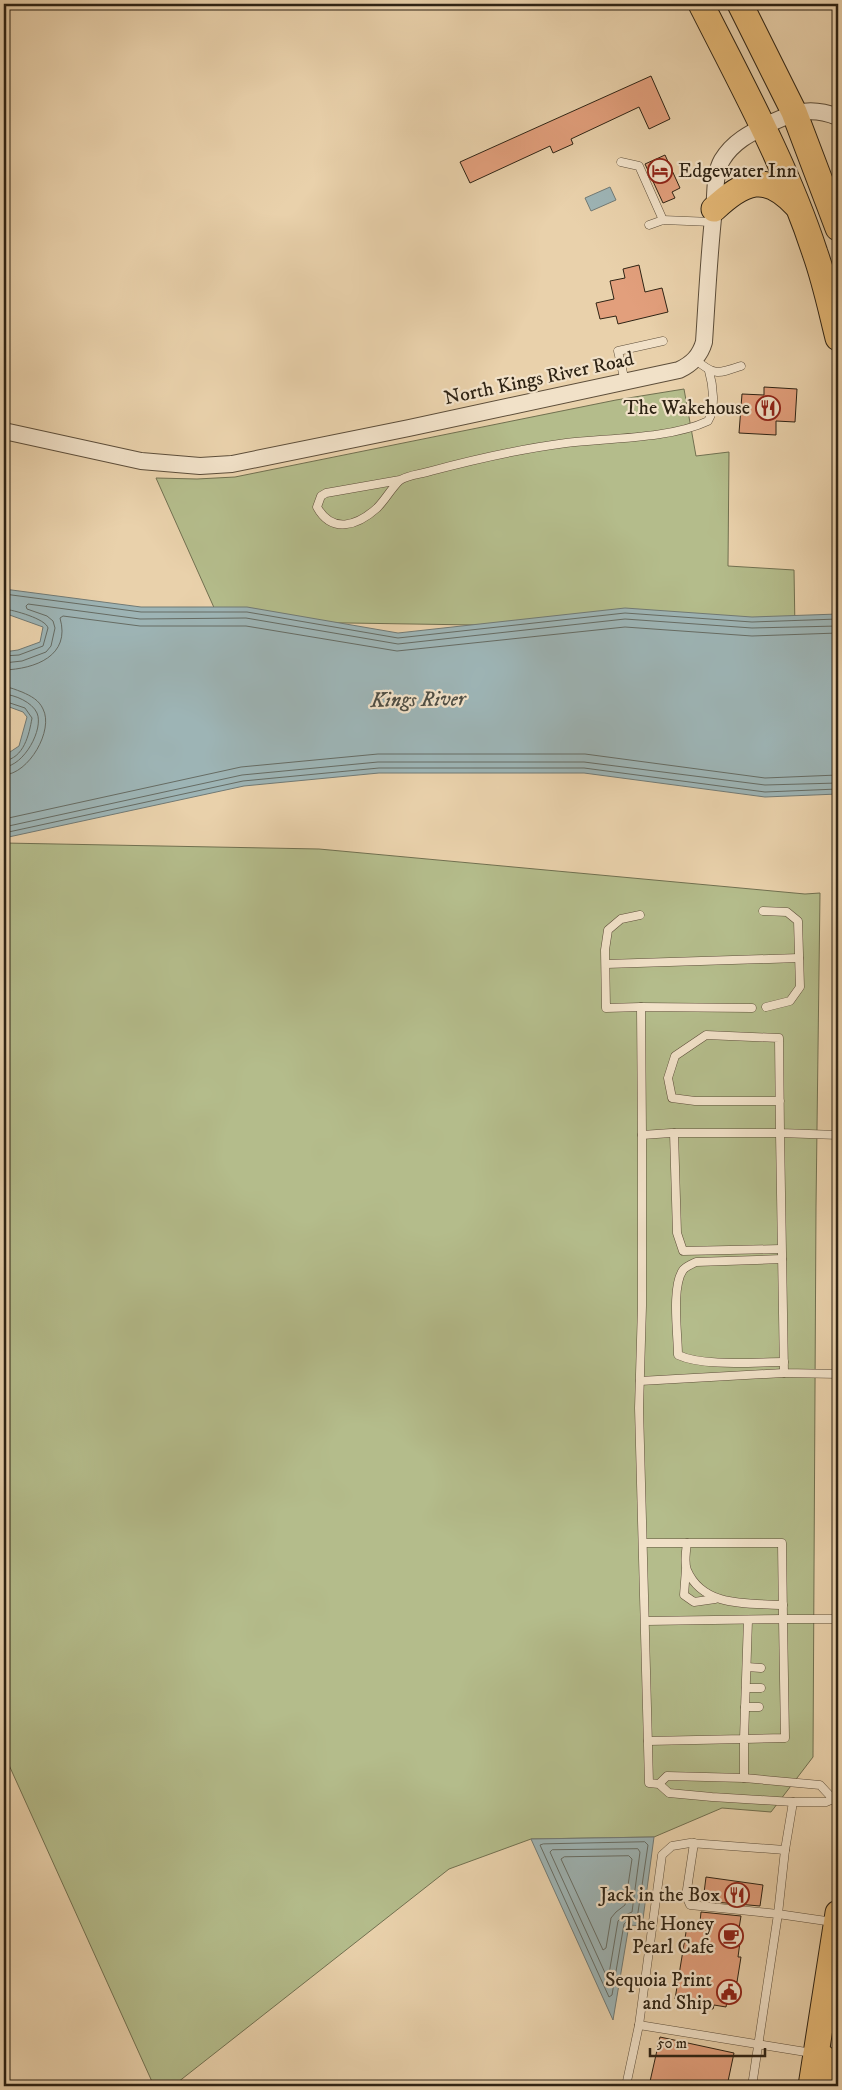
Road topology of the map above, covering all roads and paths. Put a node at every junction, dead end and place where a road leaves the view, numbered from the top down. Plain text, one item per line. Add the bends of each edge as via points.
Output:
1 (701, 4) edge
2 (740, 4) edge
3 (794, 112) junction
4 (838, 118) edge
5 (763, 127) junction
6 (621, 162) dead end
7 (798, 208) junction
8 (713, 216) junction
9 (663, 220) junction
10 (649, 225) dead end
11 (838, 228) edge
12 (838, 338) edge
13 (663, 341) dead end
14 (695, 359) junction
15 (741, 366) dead end
16 (709, 371) junction
17 (626, 382) junction
18 (4, 431) edge
19 (400, 480) junction
20 (763, 911) dead end
21 (640, 915) dead end
22 (799, 958) junction
23 (606, 964) junction
24 (641, 1007) junction
25 (766, 1007) dead end
26 (752, 1008) dead end
27 (780, 1100) junction
28 (674, 1133) junction
29 (780, 1133) junction
30 (642, 1135) junction
31 (838, 1135) edge
32 (781, 1250) junction
33 (782, 1259) junction
34 (784, 1362) junction
35 (784, 1373) junction
36 (838, 1374) edge
37 (640, 1380) junction
38 (644, 1543) junction
39 (687, 1543) junction
40 (686, 1569) junction
41 (717, 1598) junction
42 (783, 1605) junction
43 (783, 1619) junction
44 (838, 1619) edge
45 (748, 1620) junction
46 (646, 1621) junction
47 (746, 1667) junction
48 (761, 1668) dead end
49 (746, 1688) junction
50 (761, 1688) dead end
51 (745, 1707) junction
52 (760, 1707) dead end
53 (744, 1739) junction
54 (648, 1741) junction
55 (744, 1778) junction
56 (659, 1784) junction
57 (836, 1800) edge
58 (793, 1802) junction
59 (694, 1843) junction
60 (785, 1850) junction
61 (778, 1914) junction
62 (838, 1918) edge
63 (638, 2025) junction
64 (759, 2045) junction
65 (816, 2054) junction
66 (626, 2086) edge
67 (752, 2086) edge
68 (811, 2086) edge
69 (830, 2086) edge

1 - 5 main road
2 - 3 main road
3 - 4 street via 810,110
3 - 5 street
3 - 11 main road
5 - 7 main road
5 - 8 street via 739,140 721,162
6 - 9 lane via 638,166
7 - 8 main road via 781,192 754,184 737,189
7 - 12 main road via 823,277
8 - 9 lane
8 - 14 street via 704,342
9 - 10 lane
13 - 17 lane via 618,351
14 - 16 lane
14 - 17 street, North Kings River Road via 679,370
15 - 16 lane via 723,373
16 - 19 lane via 712,411 708,421 702,424 660,434 566,443 500,454
17 - 18 street, North Kings River Road via 232,464 169,465
19 - 19 lane via 326,493 320,496 317,507 327,520 345,525 378,507
20 - 22 lane via 787,912 798,921
21 - 23 lane via 621,919 608,930
22 - 23 lane
22 - 25 lane via 800,987 790,1001
23 - 24 lane via 606,1008
24 - 26 lane
24 - 30 lane
27 - 27 lane via 695,1102 672,1098 668,1078 675,1056 706,1035 779,1038
27 - 29 lane
28 - 29 lane
28 - 30 lane
28 - 32 lane via 677,1233 683,1252
29 - 31 lane
29 - 32 lane
30 - 37 lane
32 - 33 lane
33 - 34 lane
33 - 34 lane via 696,1262 684,1269 677,1292 678,1355 689,1360
34 - 35 lane
35 - 36 lane
35 - 37 lane
37 - 38 lane
38 - 39 lane
38 - 46 lane
39 - 40 lane
39 - 42 lane via 782,1542
40 - 41 lane via 698,1586
40 - 41 lane via 684,1595 694,1602
41 - 42 lane via 728,1602
42 - 43 lane
43 - 44 lane
43 - 45 lane
43 - 53 lane via 781,1689 784,1738
45 - 46 lane
45 - 47 lane
46 - 54 lane
47 - 48 lane
47 - 49 lane
49 - 50 lane
49 - 51 lane
51 - 52 lane
51 - 53 lane
53 - 54 lane
53 - 55 lane
54 - 56 lane via 649,1783
55 - 56 lane via 667,1776
55 - 57 lane via 820,1785
56 - 58 lane via 670,1793
57 - 58 lane
58 - 60 lane
59 - 60 lane
59 - 61 lane via 686,1896 690,1905
59 - 63 lane via 672,1846 660,1861
60 - 61 lane
61 - 62 lane
61 - 64 lane
62 - 65 main road
63 - 64 lane
63 - 66 lane
64 - 65 lane
64 - 67 lane
65 - 68 main road
65 - 69 main road via 830,2064

